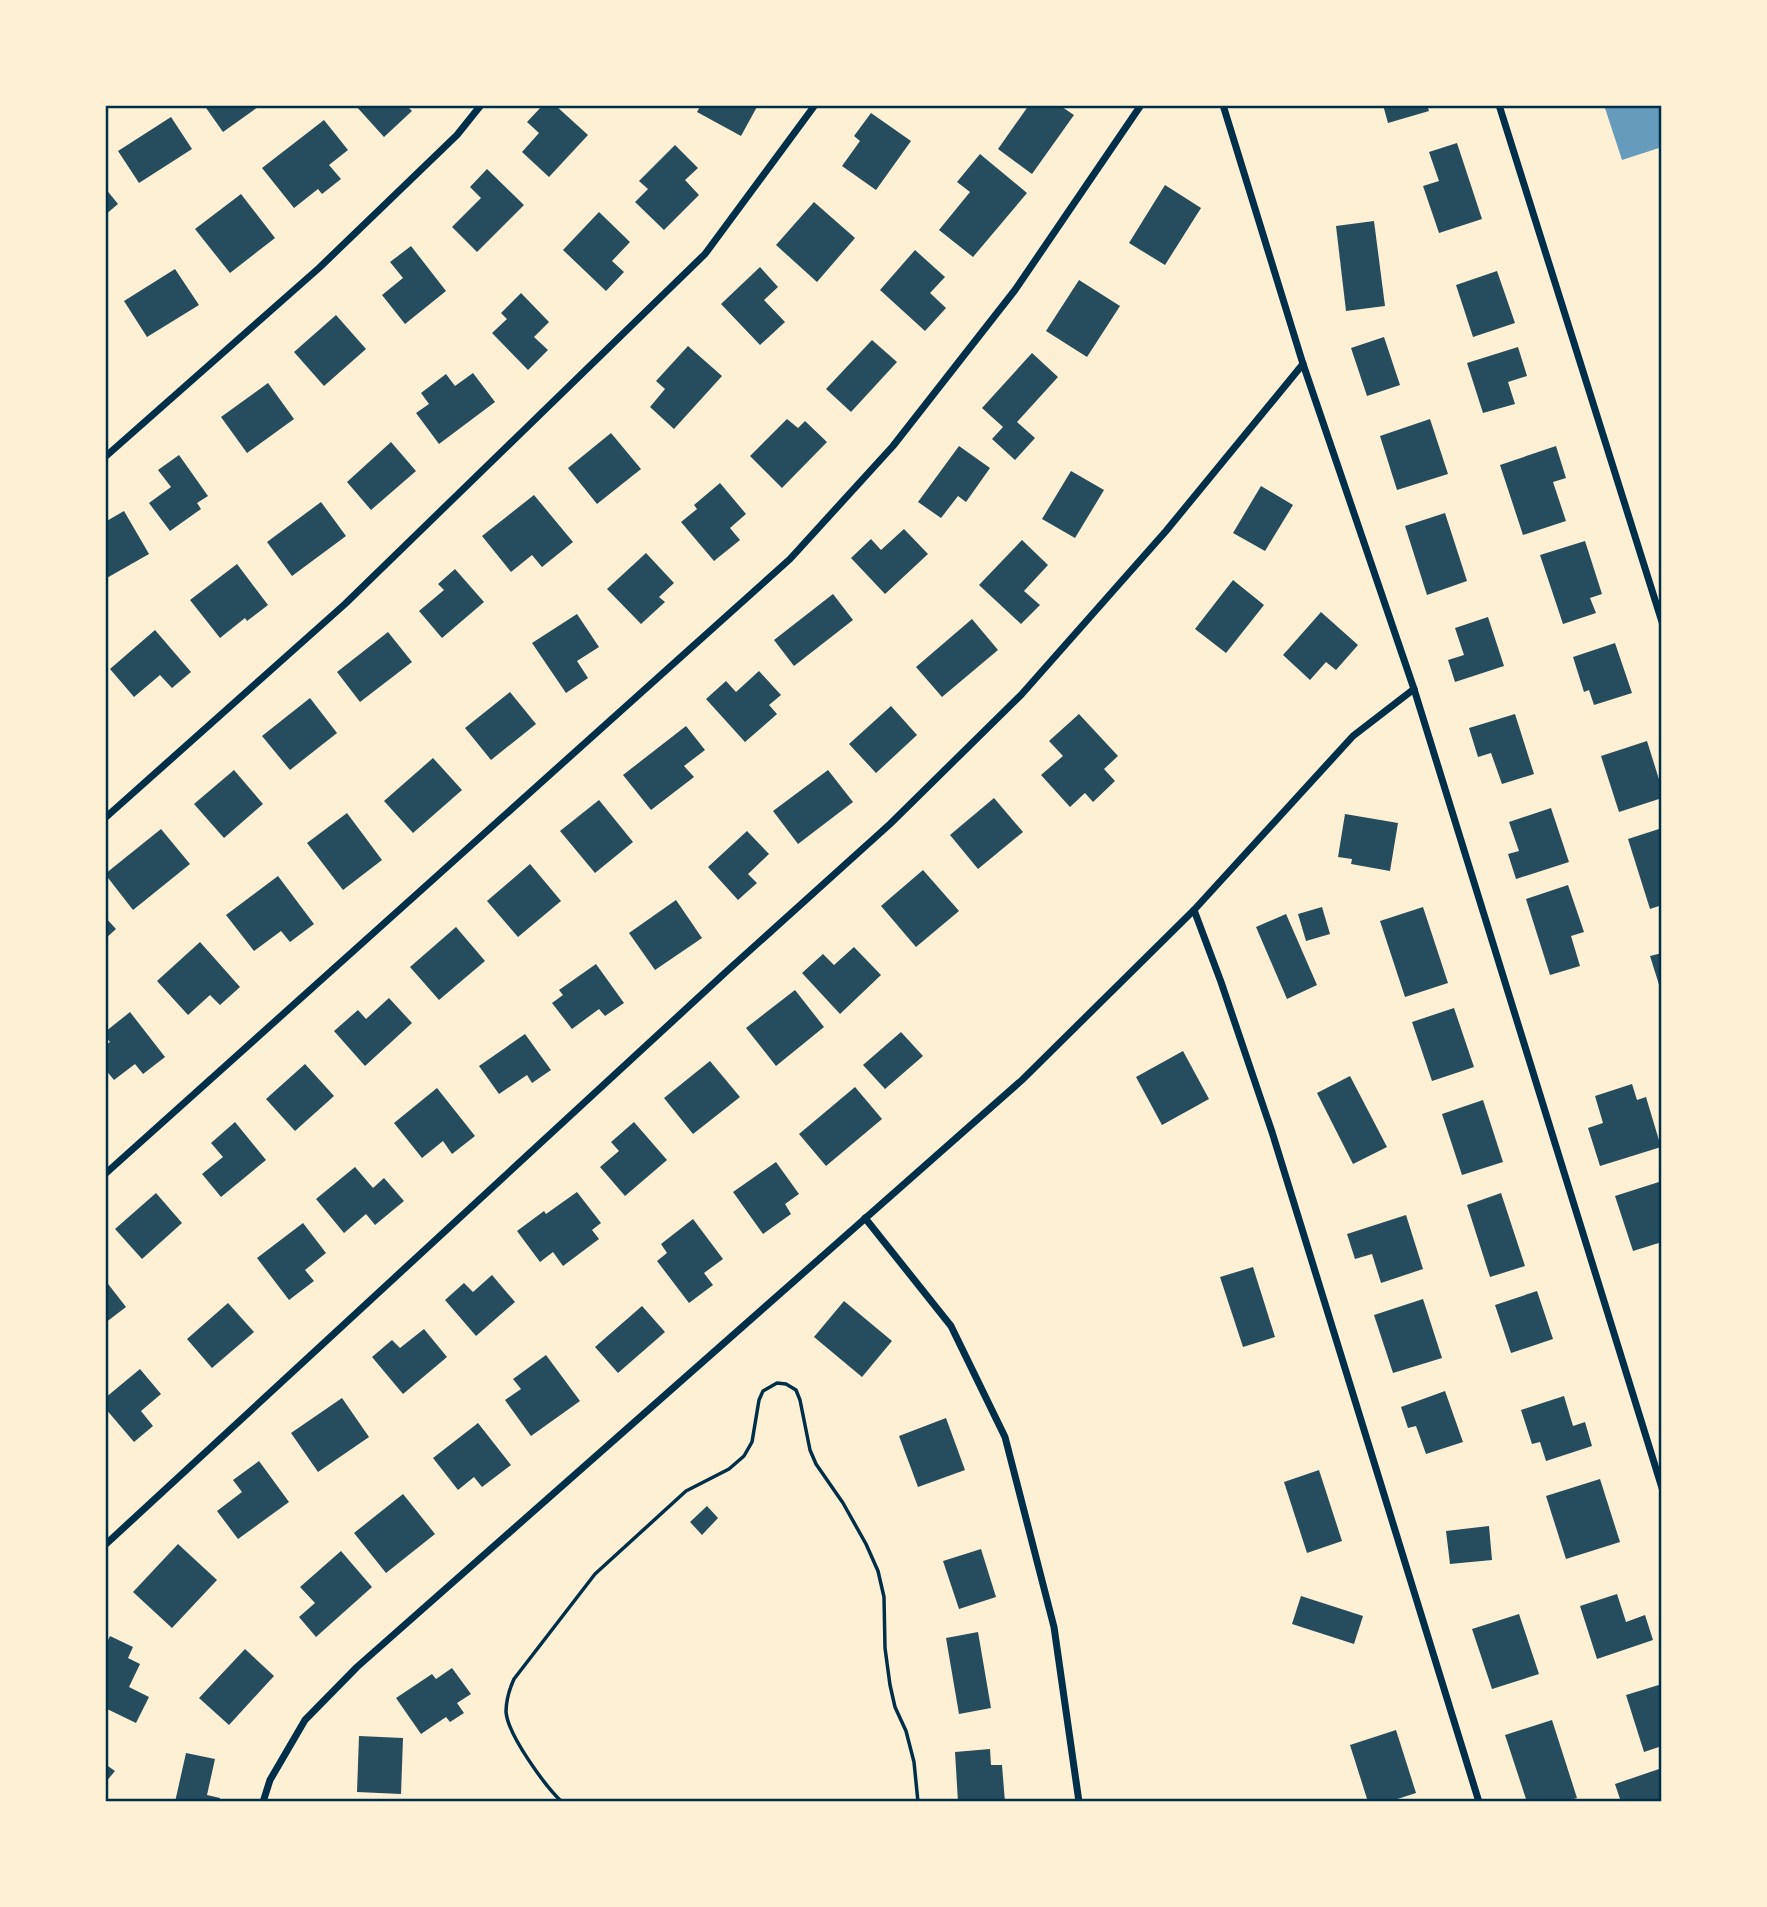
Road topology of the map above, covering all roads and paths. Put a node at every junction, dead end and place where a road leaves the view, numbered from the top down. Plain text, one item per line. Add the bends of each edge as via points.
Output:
1 (481, 105) edge
2 (816, 105) edge
3 (1141, 105) edge
4 (1223, 105) edge
5 (1499, 105) edge
6 (1303, 364) junction
7 (105, 457) edge
8 (1662, 622) edge
9 (1414, 689) junction
10 (105, 818) edge
11 (1194, 910) junction
12 (105, 1174) edge
13 (865, 1218) junction
14 (1662, 1489) edge
15 (105, 1545) edge
16 (263, 1802) edge
17 (562, 1802) edge
18 (918, 1802) edge
19 (1079, 1802) edge
20 (1479, 1802) edge

1 - 7 street via 457,135 319,268
2 - 10 street via 705,254 345,604
3 - 12 street via 1016,290 893,446 790,559
4 - 6 street
5 - 8 street
6 - 9 street
6 - 15 street via 1166,531 1012,705 890,824
9 - 11 street via 1353,736
9 - 14 street
11 - 13 street via 1022,1080
11 - 20 street via 1272,1132
13 - 16 street via 357,1667 306,1720 270,1780
13 - 19 street via 951,1326 1005,1437 1054,1627
17 - 18 path via 530,1762 506,1714 514,1679 595,1574 686,1491 744,1456 752,1442 763,1391 777,1383 796,1390 816,1464 843,1503 878,1571 890,1685 914,1762

